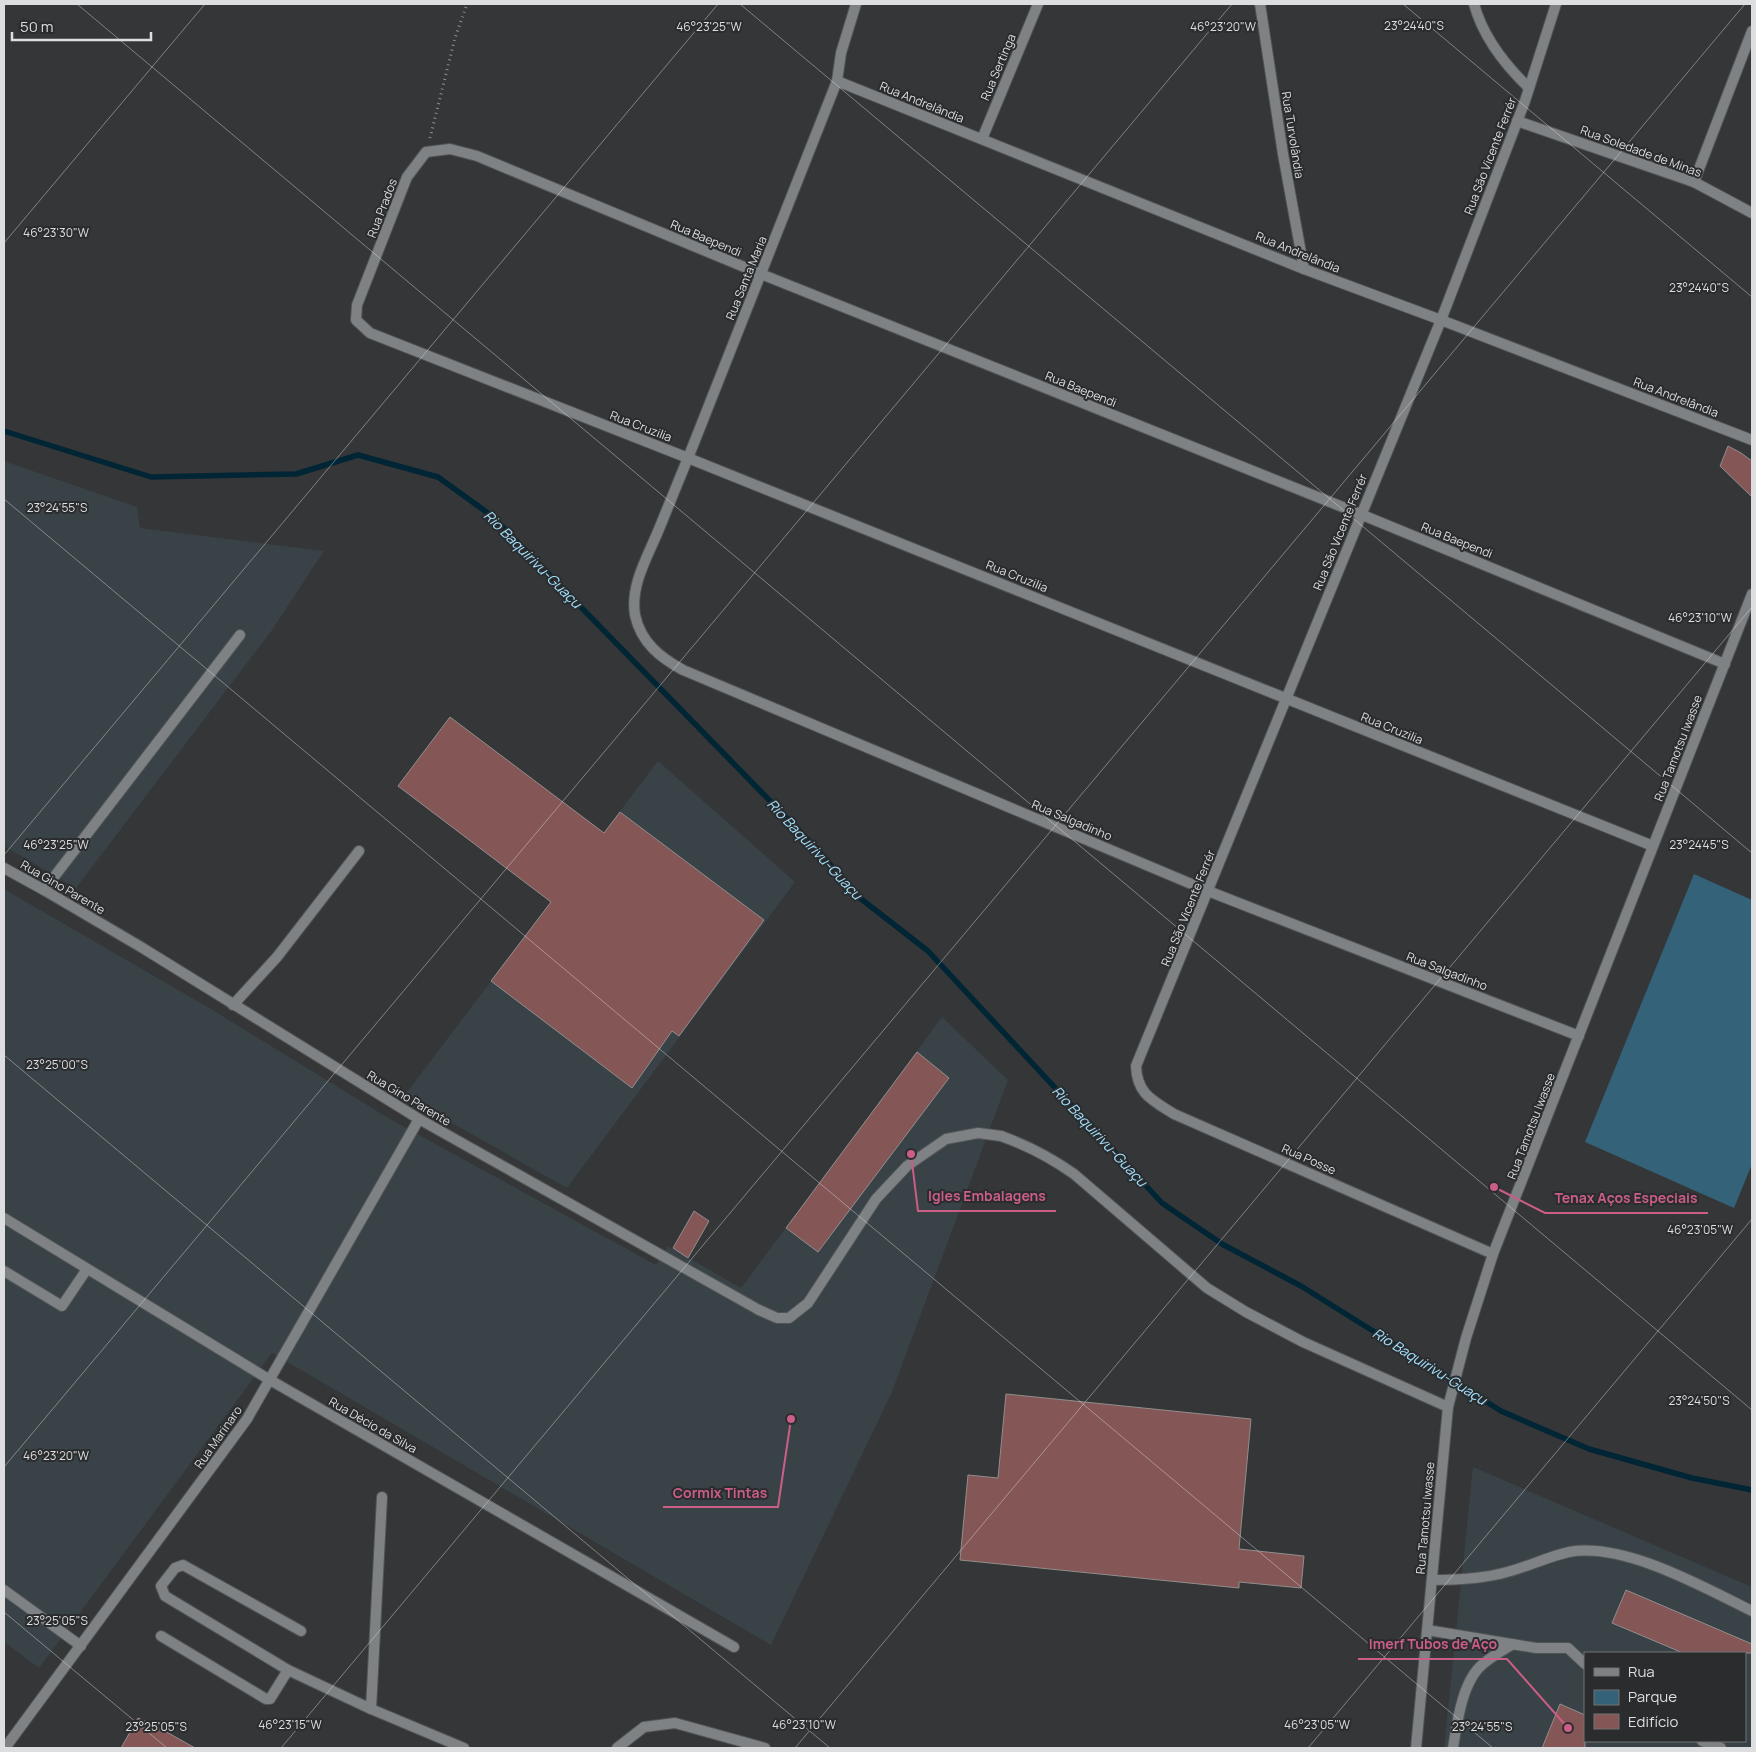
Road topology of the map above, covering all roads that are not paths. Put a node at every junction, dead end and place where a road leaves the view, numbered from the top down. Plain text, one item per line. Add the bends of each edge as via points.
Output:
1 (856, 4) edge
2 (1038, 4) edge
3 (1260, 4) edge
4 (1474, 4) edge
5 (1556, 4) edge
6 (1752, 31) edge
7 (837, 81) junction
8 (1529, 88) junction
9 (1517, 121) junction
10 (982, 139) junction
11 (426, 152) joint
12 (1694, 182) junction
13 (1752, 213) edge
14 (1304, 269) junction
15 (761, 274) junction
16 (1441, 320) junction
17 (370, 333) joint
18 (1752, 440) edge
19 (688, 458) junction
20 (1360, 514) junction
21 (647, 558) joint
22 (1752, 594) edge
23 (240, 635) dead end
24 (1725, 664) junction
25 (1287, 699) junction
26 (1654, 846) junction
27 (359, 851) dead end
28 (4, 868) edge
29 (44, 890) junction
30 (1208, 891) junction
31 (233, 1005) junction
32 (1579, 1036) junction
33 (1136, 1066) joint
34 (419, 1119) junction
35 (4, 1218) edge
36 (1493, 1254) junction
37 (87, 1269) junction
38 (4, 1271) edge
39 (270, 1380) junction
40 (1448, 1404) junction
41 (382, 1497) dead end
42 (1432, 1580) junction
43 (4, 1590) edge
44 (1752, 1611) edge
45 (1427, 1630) junction
46 (301, 1631) dead end
47 (162, 1636) dead end
48 (1513, 1644) junction
49 (81, 1646) junction
50 (734, 1647) dead end
51 (1584, 1663) edge
52 (288, 1670) junction
53 (371, 1709) junction
54 (1705, 1742) edge
55 (5, 1748) edge
56 (464, 1748) edge
57 (617, 1748) edge
58 (765, 1748) edge
59 (1416, 1748) edge
60 (1453, 1748) edge
61 (1721, 1748) edge

1 - 7 street, Rua Santa Maria via 841,53
2 - 10 street, Rua Sertinga
3 - 14 street, Rua Turvolândia
4 - 8 street via 1490,41 1507,66
5 - 8 street, Rua São Vicente Ferrér
6 - 12 street
7 - 10 street, Rua Andrelândia
7 - 15 street, Rua Santa Maria
8 - 9 street, Rua São Vicente Ferrér
9 - 12 street, Rua Soledade de Minas
9 - 16 street, Rua São Vicente Ferrér
10 - 14 street, Rua Andrelândia
11 - 15 street, Rua Baependi via 450,149 477,156
11 - 17 street, Rua Prados via 407,177 357,306 356,320
12 - 13 street, Rua Soledade de Minas
14 - 16 street, Rua Andrelândia
15 - 19 street, Rua Santa Maria
15 - 20 street, Rua Baependi
16 - 18 street, Rua Andrelândia
16 - 20 street, Rua São Vicente Ferrér
17 - 19 street, Rua Cruzilia
19 - 21 street, Rua Santa Maria
19 - 25 street, Rua Cruzilia
20 - 24 street, Rua Baependi
20 - 25 street, Rua São Vicente Ferrér
21 - 30 street, Rua Salgadinho via 639,576 635,615 650,648 664,660
22 - 24 street, Rua Tamotsu Iwasse
23 - 29 street
24 - 26 street, Rua Tamotsu Iwasse
25 - 26 street, Rua Cruzilia
25 - 30 street, Rua São Vicente Ferrér
26 - 32 street, Rua Tamotsu Iwasse
27 - 31 street via 277,957
28 - 29 street, Rua Gino Parente
29 - 31 street, Rua Gino Parente
30 - 32 street, Rua Salgadinho
30 - 33 street, Rua São Vicente Ferrér
31 - 34 street, Rua Gino Parente
32 - 36 street, Rua Tamotsu Iwasse
33 - 36 street, Rua Posse via 1137,1080 1143,1091 1174,1114
34 - 39 street, Rua Marinaro
34 - 40 street, Rua Gino Parente via 777,1318 789,1318 808,1303 876,1199 907,1166 946,1139 978,1133 1001,1136 1052,1158 1207,1288 1246,1312 1303,1342
35 - 37 street, Rua Décio da Silva
36 - 40 street, Rua Tamotsu Iwasse
37 - 38 street via 62,1306
37 - 39 street, Rua Décio da Silva
39 - 49 street, Rua Marinaro via 247,1419
39 - 50 street, Rua Décio da Silva
40 - 42 street, Rua Tamotsu Iwasse
41 - 53 street
42 - 44 street via 1480,1578 1568,1552 1595,1550 1620,1554 1684,1578
42 - 45 street, Rua Tamotsu Iwasse
43 - 49 street
45 - 48 street
45 - 59 street, Rua Tamotsu Iwasse
46 - 52 street via 183,1565 175,1568 161,1586 165,1596
47 - 52 street via 266,1699 270,1699
48 - 51 street via 1568,1648
48 - 60 street via 1483,1664 1471,1679 1457,1722
49 - 55 street, Rua Marinaro
52 - 53 street
53 - 56 street
54 - 61 street
57 - 58 street via 644,1727 675,1723

